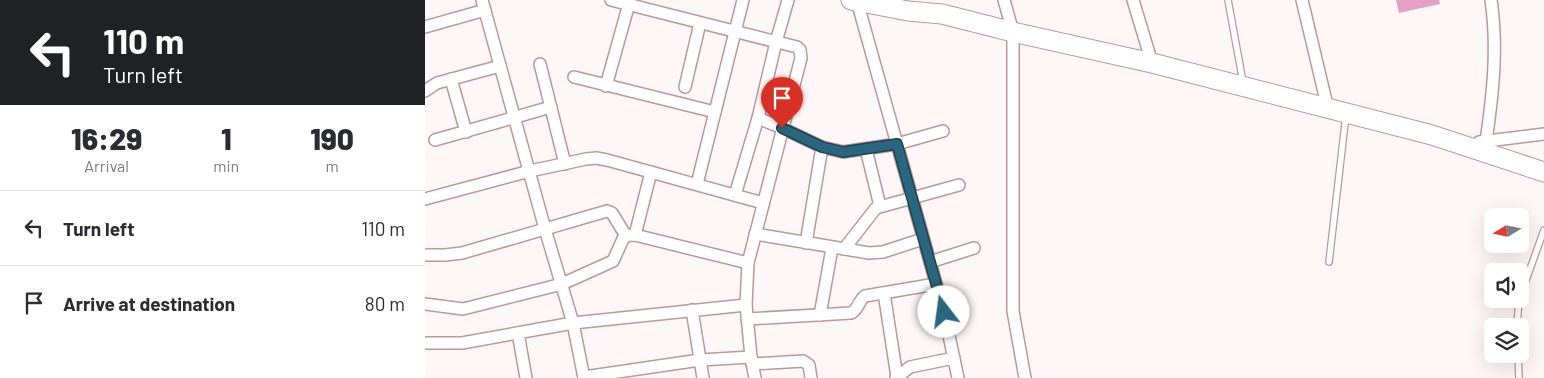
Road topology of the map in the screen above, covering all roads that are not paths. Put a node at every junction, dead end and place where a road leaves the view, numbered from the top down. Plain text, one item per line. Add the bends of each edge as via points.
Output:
1 (611, 0) edge
2 (743, 0) edge
3 (788, 0) edge
4 (917, 0) edge
5 (1005, 0) edge
6 (1133, 0) edge
7 (1228, 0) edge
8 (1302, 0) edge
9 (1491, 0) edge
10 (854, 1) edge
11 (629, 2) edge
12 (484, 5) edge
13 (942, 14) junction
14 (700, 23) junction
15 (425, 27) edge
16 (735, 31) junction
17 (1013, 32) junction
18 (776, 42) junction
19 (1152, 63) junction
20 (540, 64) dead end
21 (500, 66) junction
22 (573, 78) dead end
23 (451, 80) junction
24 (427, 85) edge
25 (606, 86) junction
26 (1244, 86) junction
27 (685, 87) dead end
28 (551, 107) junction
29 (1337, 111) junction
30 (715, 112) junction
31 (515, 117) junction
32 (757, 118) junction
33 (782, 128) junction
34 (943, 131) dead end
35 (466, 132) junction
36 (1544, 134) edge
37 (435, 140) dead end
38 (1486, 141) junction
39 (897, 144) junction
40 (1459, 144) junction
41 (822, 147) junction
42 (866, 149) junction
43 (565, 164) junction
44 (530, 171) junction
45 (651, 172) junction
46 (1544, 172) edge
47 (697, 184) junction
48 (959, 184) dead end
49 (735, 195) junction
50 (911, 197) junction
51 (425, 199) edge
52 (763, 203) junction
53 (880, 206) junction
54 (545, 229) junction
55 (1544, 230) edge
56 (755, 234) junction
57 (630, 235) junction
58 (923, 239) junction
59 (806, 244) junction
60 (838, 248) junction
61 (974, 248) dead end
62 (425, 255) edge
63 (930, 262) junction
64 (1329, 262) dead end
65 (748, 263) junction
66 (1529, 272) edge
67 (562, 284) junction
68 (937, 284) junction
69 (884, 293) junction
70 (425, 304) edge
71 (746, 305) junction
72 (693, 310) junction
73 (820, 315) junction
74 (747, 319) junction
75 (573, 323) junction
76 (518, 334) junction
77 (425, 343) edge
78 (954, 358) junction
79 (699, 360) junction
80 (752, 361) junction
81 (1518, 363) edge
82 (584, 377) edge
83 (897, 377) edge
84 (526, 378) edge
85 (703, 378) edge
86 (755, 378) edge
87 (811, 378) edge
88 (959, 378) edge
89 (1025, 378) edge
90 (1519, 378) edge

1 - 11 street
2 - 16 street
3 - 18 street
4 - 13 highway
5 - 17 street
6 - 19 street
7 - 26 lane
8 - 29 street
9 - 38 street via 1495,53 1493,98
10 - 13 highway
10 - 39 street
11 - 14 street
11 - 25 street
12 - 15 street
12 - 21 street
13 - 17 highway
14 - 16 street
14 - 27 street
16 - 18 street
16 - 30 street
17 - 19 highway
17 - 89 street via 1013,311
18 - 32 street
18 - 33 street via 797,47 801,53
19 - 26 highway
20 - 28 street
21 - 23 street
21 - 31 street
22 - 25 street
23 - 24 street
23 - 35 street
25 - 30 street
26 - 29 highway
28 - 31 street
28 - 43 street
29 - 40 highway
29 - 64 lane
30 - 47 street
31 - 35 street
31 - 44 street
32 - 33 street
32 - 49 street
33 - 41 street
33 - 52 street
34 - 39 street
35 - 37 street
36 - 38 street
38 - 40 street
39 - 42 street
39 - 50 street
40 - 46 highway
41 - 42 street via 843,152
41 - 59 street
42 - 53 street
43 - 44 street
43 - 45 street via 595,158
44 - 51 street
44 - 54 street
45 - 47 street
45 - 57 street
47 - 49 street
48 - 50 street
49 - 52 street
50 - 53 street
50 - 58 street
52 - 56 street
53 - 60 street
54 - 57 street via 607,211
54 - 62 street via 462,253
54 - 67 street
55 - 66 lane
56 - 59 street
56 - 65 street
57 - 65 street
57 - 67 street via 613,261
58 - 60 street via 876,253
58 - 63 street
59 - 60 street
60 - 73 street
61 - 63 street
63 - 68 street
65 - 71 street
67 - 70 street via 463,309
67 - 75 street
68 - 69 street
68 - 78 street
69 - 73 street via 863,297 851,313
69 - 83 street
71 - 72 street
71 - 74 street
72 - 75 street
72 - 79 street
73 - 74 street
74 - 80 street
75 - 76 street
75 - 82 street
76 - 77 street via 462,343
76 - 84 street
78 - 83 street via 910,367
78 - 88 street
79 - 80 street
79 - 82 street
79 - 85 street
80 - 86 street
80 - 87 street via 803,361 809,365
81 - 90 lane

